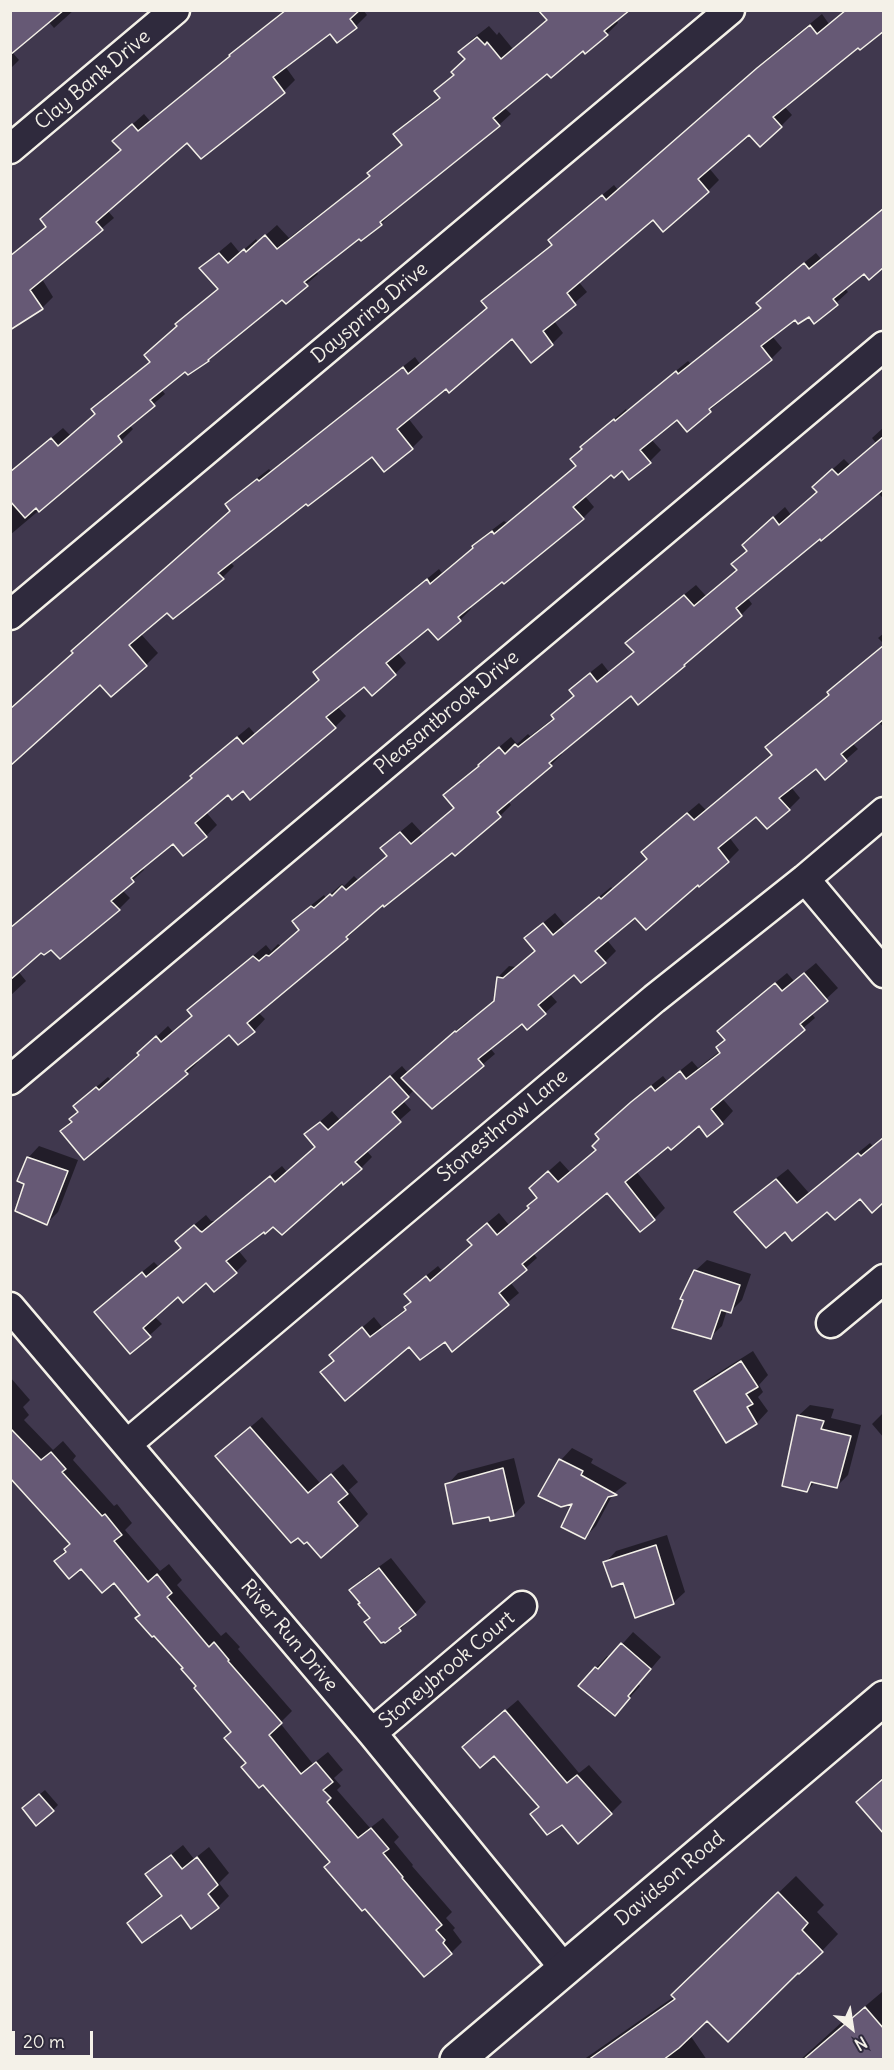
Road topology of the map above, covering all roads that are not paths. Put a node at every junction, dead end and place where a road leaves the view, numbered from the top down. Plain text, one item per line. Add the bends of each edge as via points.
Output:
1 (175, 10) edge
2 (730, 10) edge
3 (10, 149) edge
4 (884, 345) edge
5 (10, 615) edge
6 (884, 812) edge
7 (805, 879) junction
8 (884, 973) edge
9 (10, 1080) edge
10 (884, 1279) edge
11 (10, 1306) edge
12 (831, 1323) dead end
13 (126, 1444) junction
14 (522, 1606) dead end
15 (884, 1698) edge
16 (372, 1733) junction
17 (564, 1968) junction
18 (456, 2060) edge

1 - 3 street, Clay Bank Drive
2 - 5 street, Dayspring Drive
4 - 9 street, Pleasantbrook Drive
6 - 7 street, Stonesthrow Lane
7 - 8 street
7 - 13 street, Stonesthrow Lane via 654,999
10 - 12 street
11 - 13 street, River Run Drive
13 - 16 street, River Run Drive
14 - 16 street, Stoneybrook Court
15 - 17 main road, Davidson Road
16 - 17 street, River Run Drive
17 - 18 main road, Davidson Road

